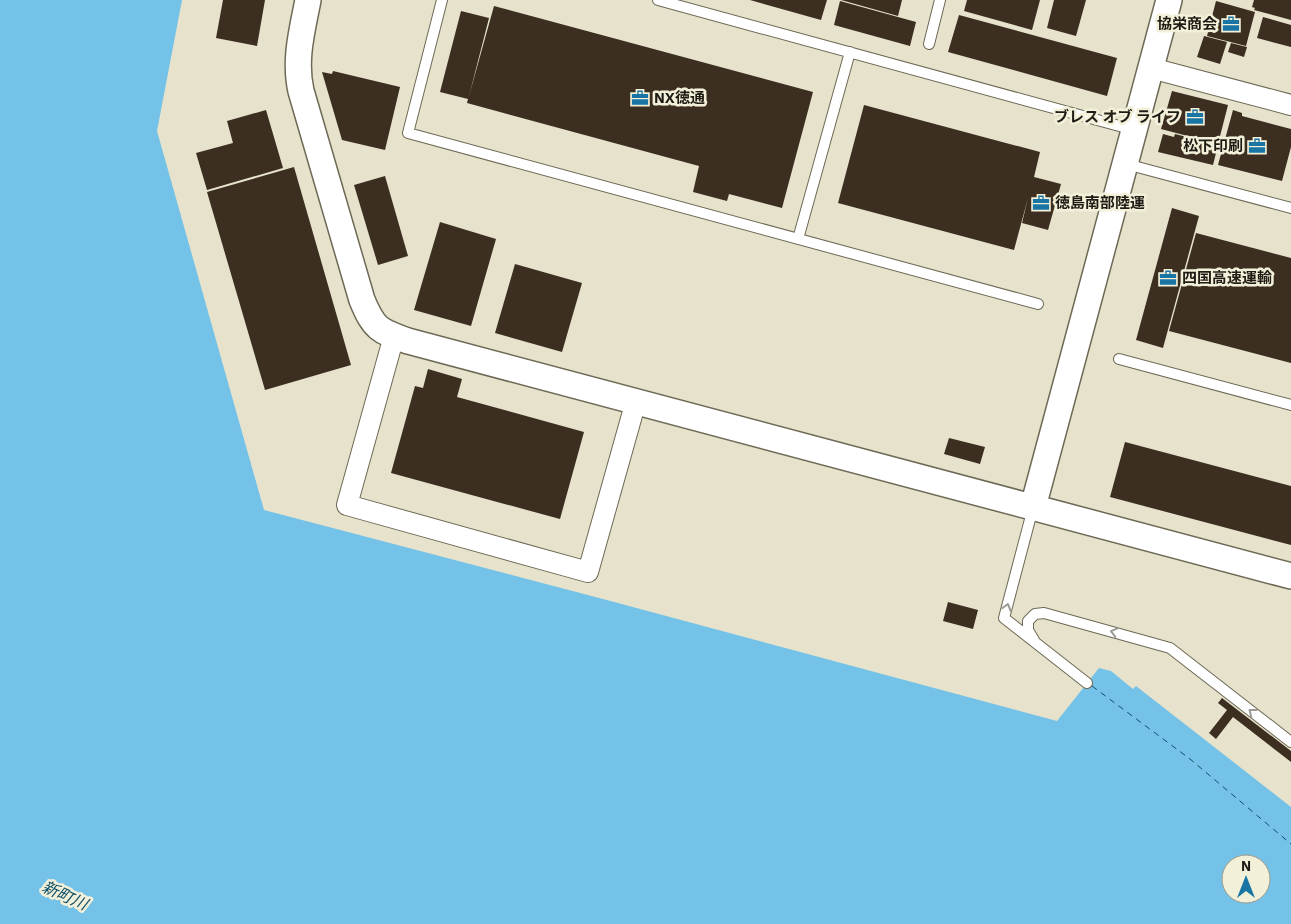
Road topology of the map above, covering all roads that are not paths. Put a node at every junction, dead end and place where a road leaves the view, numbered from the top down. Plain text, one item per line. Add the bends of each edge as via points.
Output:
1 (308, 0) edge
2 (442, 0) edge
3 (658, 0) edge
4 (940, 0) edge
5 (1169, 0) edge
6 (929, 44) dead end
7 (850, 52) junction
8 (1151, 68) junction
9 (1291, 105) edge
10 (1135, 130) junction
11 (1126, 164) junction
12 (1291, 208) edge
13 (798, 239) junction
14 (1038, 304) dead end
15 (394, 336) junction
16 (1119, 359) dead end
17 (636, 401) junction
18 (1291, 405) edge
19 (1033, 507) junction
20 (1291, 576) edge
21 (1034, 640) junction
22 (1087, 683) dead end
23 (1291, 742) edge

1 - 15 street via 298,50 300,91 368,316 383,332
2 - 13 lane via 408,133
3 - 7 lane
4 - 6 lane
5 - 8 street
7 - 10 lane
7 - 13 lane
8 - 9 street
8 - 10 street
10 - 11 street
11 - 12 lane
11 - 19 street
13 - 14 lane
15 - 17 street
15 - 17 street via 347,505 588,572
16 - 18 lane
17 - 19 street
19 - 20 street
21 -> 19 lane via 1004,618
21 - 22 lane
23 -> 21 lane via 1170,648 1044,613 1035,614 1028,621 1028,630

